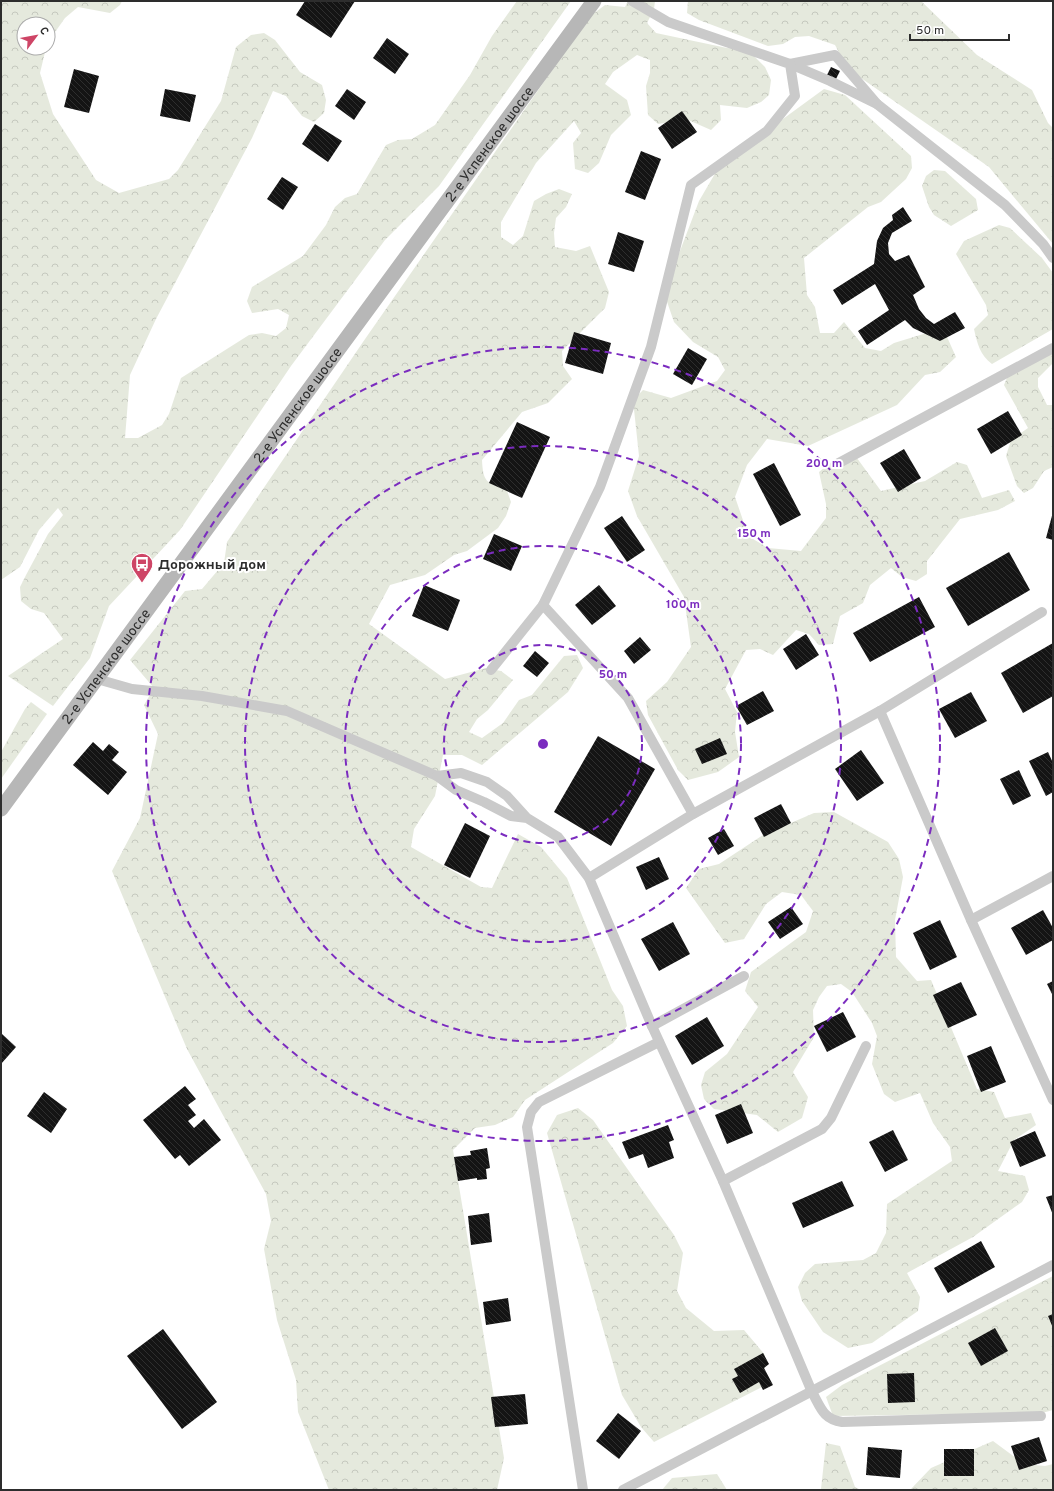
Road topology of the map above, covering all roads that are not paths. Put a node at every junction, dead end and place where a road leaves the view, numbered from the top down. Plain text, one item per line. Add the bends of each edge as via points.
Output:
1 (594, 1) edge
2 (632, 1) edge
3 (790, 64) junction
4 (877, 104) junction
5 (1053, 258) edge
6 (1053, 348) edge
7 (837, 464) dead end
8 (543, 605) junction
9 (1042, 612) dead end
10 (491, 670) dead end
11 (97, 679) junction
12 (880, 711) junction
13 (437, 776) junction
14 (1, 809) edge
15 (693, 814) junction
16 (527, 818) junction
17 (1053, 876) edge
18 (589, 878) junction
19 (971, 920) junction
20 (744, 976) dead end
21 (652, 1026) junction
22 (659, 1042) junction
23 (866, 1046) dead end
24 (1053, 1100) edge
25 (723, 1181) junction
26 (1053, 1265) edge
27 (812, 1392) junction
28 (1041, 1416) dead end
29 (583, 1490) edge
30 (623, 1490) edge

1 - 11 main road, 2-е Успенское шоссе
2 - 3 street via 668,22
3 - 4 street
3 - 4 street via 835,55
3 - 8 street via 795,96 767,131 691,185 651,347 600,487
4 - 5 street via 1005,205
6 - 7 street
8 - 10 street
8 - 15 street via 628,698
9 - 12 street
11 - 13 street via 132,689 202,696 286,711
11 - 14 main road, 2-е Успенское шоссе
12 - 15 street
12 - 19 street
13 - 16 street via 456,790 511,816
13 - 16 street via 461,773 487,782 508,796
15 - 18 street
16 - 18 street via 558,837
17 - 19 street
18 - 21 street
19 - 24 street
20 - 21 street
21 - 22 street
22 - 25 street
22 - 29 street via 539,1102 531,1112 527,1127
23 - 25 street via 831,1118 822,1129
25 - 27 street
26 - 27 street
27 - 28 street via 823,1413 832,1420 842,1422
27 - 30 street

